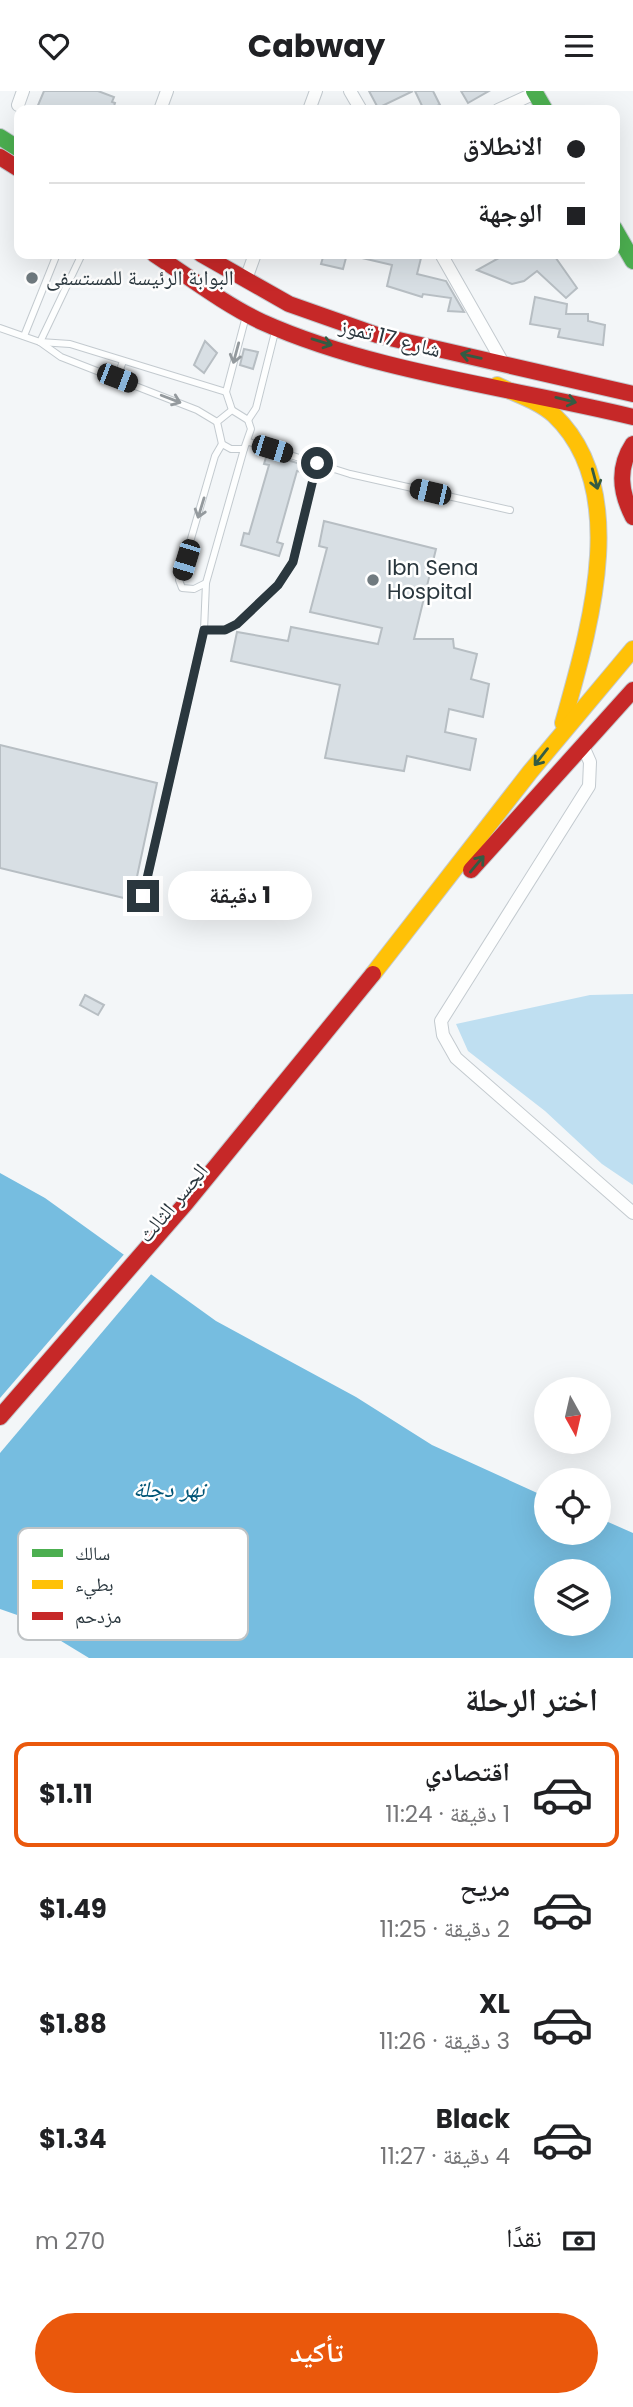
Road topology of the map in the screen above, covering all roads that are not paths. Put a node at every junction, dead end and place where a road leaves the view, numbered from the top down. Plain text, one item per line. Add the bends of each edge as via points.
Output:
1 (23, 91) edge
2 (534, 92) edge
3 (18, 105) dead end
4 (508, 105) edge
5 (620, 239) edge
6 (55, 259) edge
7 (80, 259) edge
8 (162, 259) edge
9 (210, 259) edge
10 (253, 259) edge
11 (444, 259) edge
12 (633, 261) edge
13 (246, 279) junction
14 (247, 314) junction
15 (0, 328) edge
16 (276, 328) junction
17 (377, 335) junction
18 (24, 336) junction
19 (40, 342) junction
20 (371, 357) junction
21 (123, 361) junction
22 (503, 363) junction
23 (117, 378) junction
24 (497, 385) junction
25 (226, 393) junction
26 (633, 394) edge
27 (232, 410) junction
28 (633, 417) edge
29 (248, 420) junction
30 (217, 422) junction
31 (249, 442) junction
32 (222, 444) junction
33 (633, 444) edge
34 (244, 449) junction
35 (317, 463) junction
36 (510, 510) dead end
37 (633, 517) edge
38 (206, 583) junction
39 (204, 630) junction
40 (633, 649) edge
41 (630, 694) edge
42 (561, 730) junction
43 (582, 743) junction
44 (143, 896) dead end
45 (368, 989) junction
46 (633, 1213) edge
47 (0, 1417) edge
48 (0, 1435) edge

1 - 3 street
2 - 4 street
5 - 12 main road
6 - 18 lane
7 - 19 lane
8 - 14 main road, شارع 17 تموز
9 - 13 main road, شارع 17 تموز
10 - 13 street
11 - 22 street
13 - 17 main road, شارع 17 تموز via 289,304
14 - 16 main road, شارع 17 تموز
14 -> 25 lane
15 - 18 lane
16 -> 20 main road, شارع 17 تموز
16 - 29 lane via 256,408
17 - 20 main road
22 -> 17 main road, شارع 17 تموز
18 - 19 lane
19 - 21 lane via 70,344
19 - 23 lane via 54,353
20 - 24 main road, شارع 17 تموز
21 - 23 lane
21 - 25 lane
22 - 26 main road, شارع 17 تموز
23 -> 30 lane
24 -> 28 main road, شارع 17 تموز
24 -> 42 main road via 555,416 588,456 605,521 596,612
25 - 27 lane
27 - 29 lane
27 - 30 lane
29 - 31 lane
30 - 32 lane
31 - 34 lane
31 - 35 lane
32 - 34 lane
32 -> 38 lane via 179,580 182,588
33 - 37 main road via 621,472
34 - 38 lane
35 - 36 lane
35 - 39 lane via 293,562 278,585 237,624 225,630
38 - 39 lane
39 - 44 lane
40 - 42 main road
41 - 43 main road
42 -> 45 main road
45 -> 43 main road
43 - 46 street via 590,762 589,786 441,1021 456,1058
45 - 47 main road, الجسر الثالث
45 - 48 main road, الجسر الثالث via 175,1234

